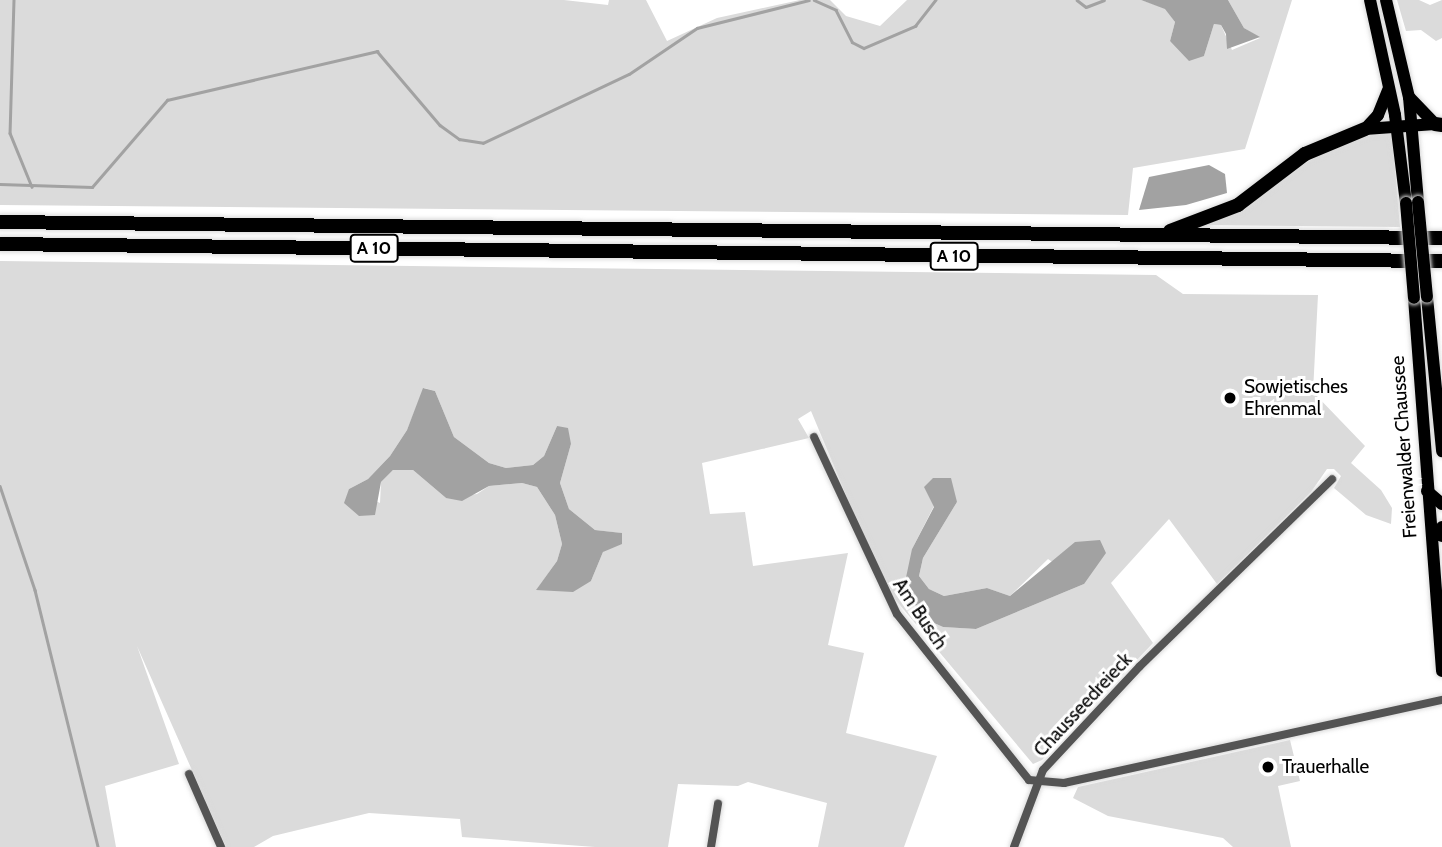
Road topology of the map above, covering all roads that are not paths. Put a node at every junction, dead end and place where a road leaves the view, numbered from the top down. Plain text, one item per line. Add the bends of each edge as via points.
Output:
1 (1370, 0) edge
2 (1386, 0) edge
3 (1390, 86) junction
4 (1409, 97) junction
5 (1438, 124) edge
6 (1396, 127) junction
7 (1412, 127) junction
8 (1365, 129) junction
9 (1412, 203) junction
10 (0, 222) edge
11 (1160, 234) junction
12 (1442, 238) edge
13 (0, 244) edge
14 (1442, 261) edge
15 (1420, 297) junction
16 (814, 437) dead end
17 (1442, 451) edge
18 (1332, 479) dead end
19 (1435, 499) edge
20 (1442, 527) edge
21 (1442, 536) edge
22 (1442, 572) edge
23 (1438, 593) junction
24 (1442, 671) edge
25 (1442, 700) edge
26 (189, 774) dead end
27 (1037, 782) junction
28 (719, 804) dead end
29 (221, 847) edge
30 (711, 847) edge
31 (1014, 847) edge

1 - 3 main road
2 - 4 main road
3 - 6 main road
3 - 8 main road via 1378,115
4 - 5 main road
4 - 7 main road
5 - 7 main road
6 - 7 main road
6 - 8 main road
6 - 9 main road
7 - 9 main road
8 - 11 highway via 1305,155 1238,205
9 - 15 main road, bridge
10 - 11 highway, A 10
11 - 12 highway, A 10
13 - 14 highway, A 10
15 - 17 main road, Freienwalder Chaussee
15 - 19 main road, Freienwalder Chaussee
16 - 27 street, Am Busch via 897,614 1023,775
18 - 27 street, Chausseedreieck via 1103,704
19 - 23 main road, Freienwalder Chaussee via 1431,569
20 - 21 main road, Freienwalder Chaussee
22 - 23 main road, Freienwalder Chaussee
23 - 24 main road, Freienwalder Chaussee
25 - 27 street, Chausseedreieck via 1064,783
26 - 29 street
27 - 31 street
28 - 30 street

